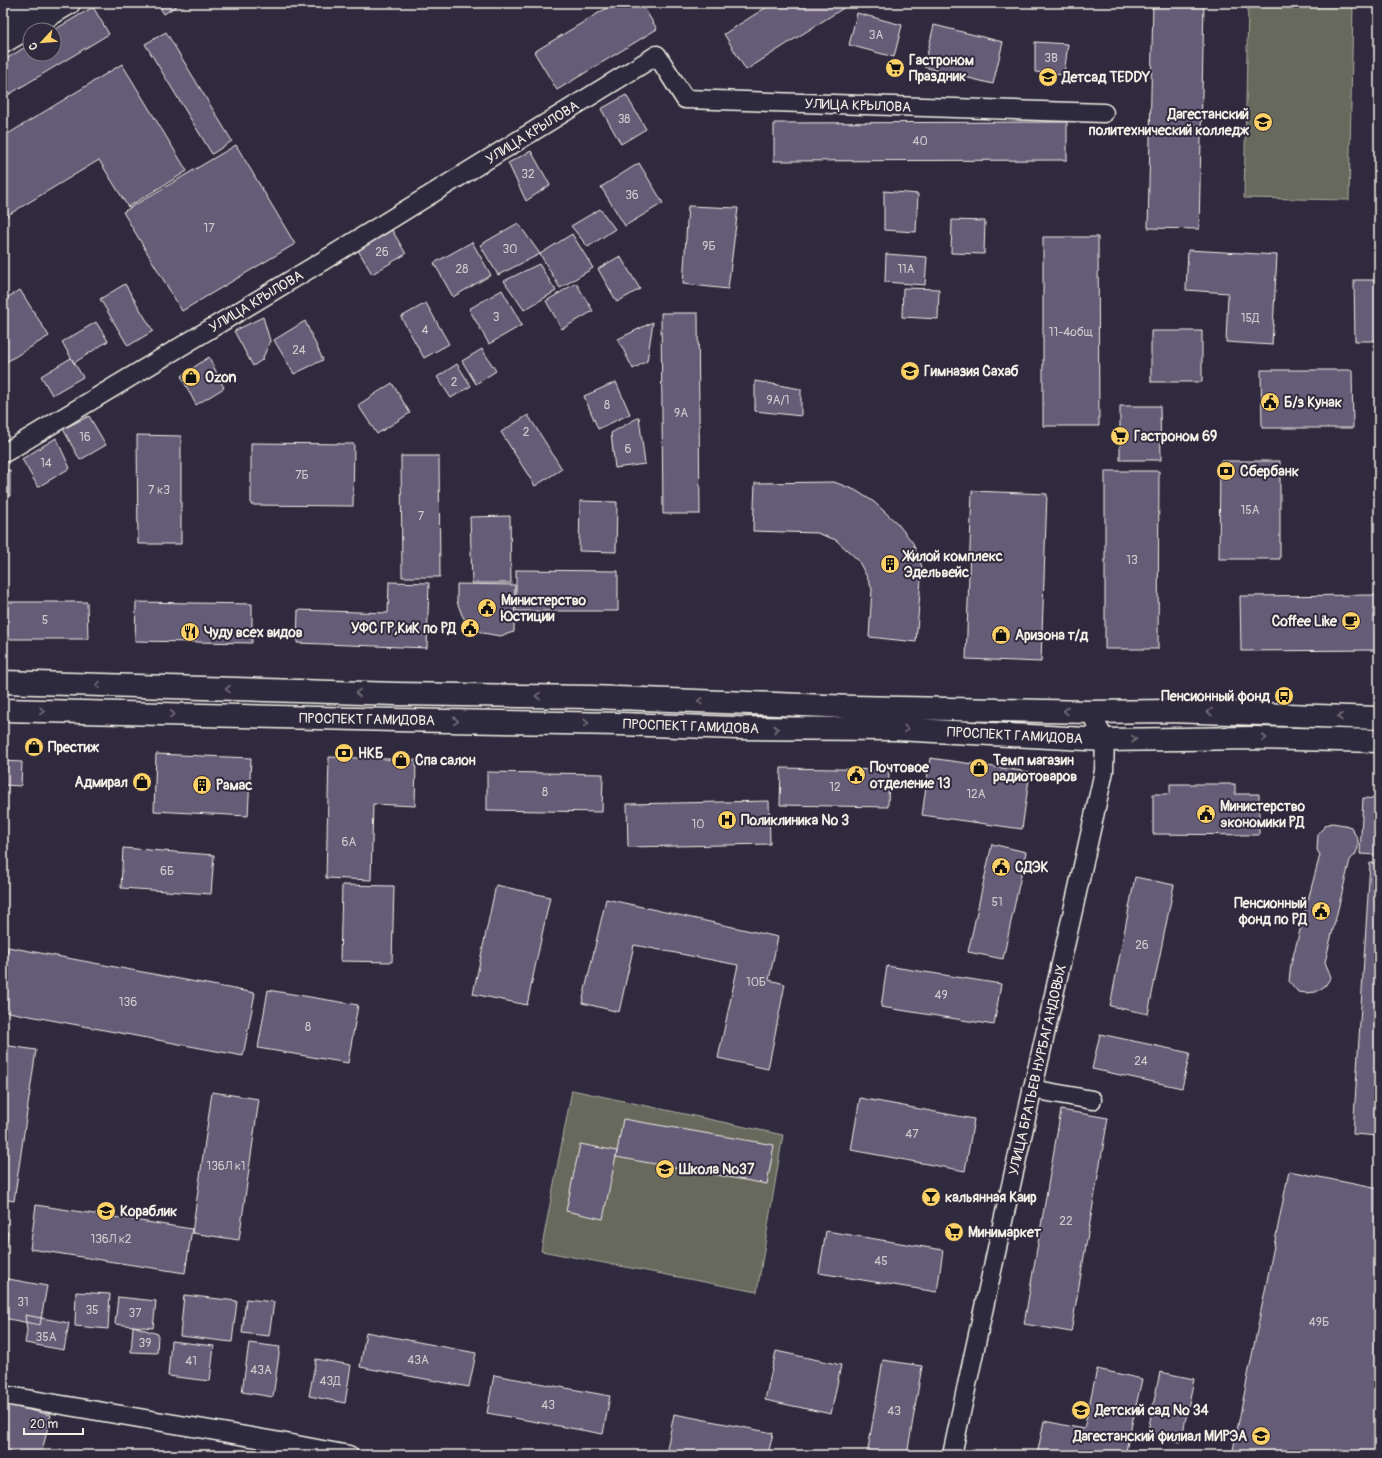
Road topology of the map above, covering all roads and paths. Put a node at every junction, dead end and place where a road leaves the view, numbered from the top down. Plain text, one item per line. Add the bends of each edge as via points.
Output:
1 (37, 3) edge
2 (69, 3) edge
3 (3, 23) edge
4 (3, 42) edge
5 (1104, 113) dead end
6 (3, 452) edge
7 (3, 682) edge
8 (3, 710) edge
9 (1090, 712) junction
10 (1379, 718) edge
11 (1105, 740) junction
12 (1379, 741) edge
13 (1032, 1089) junction
14 (1092, 1100) dead end
15 (3, 1396) edge
16 (349, 1455) edge
17 (952, 1455) edge

1 - 3 main road
2 - 4 main road
5 - 6 street, УЛИЦА КРЫЛОВА via 685,99 657,55 326,259
9 -> 7 main road, ПРОСПЕКТ ГАМИДОВА
8 -> 11 main road, ПРОСПЕКТ ГАМИДОВА via 737,728 896,729
10 -> 9 main road, ПРОСПЕКТ ГАМИДОВА via 1168,711
9 - 11 street
11 -> 12 main road, ПРОСПЕКТ ГАМИДОВА via 1254,738
11 - 13 street, УЛИЦА БРАТЬЕВ НУРБАГАНДОВЫХ via 1104,771
13 - 14 street
13 - 17 street, УЛИЦА БРАТЬЕВ НУРБАГАНДОВЫХ
15 - 16 street

